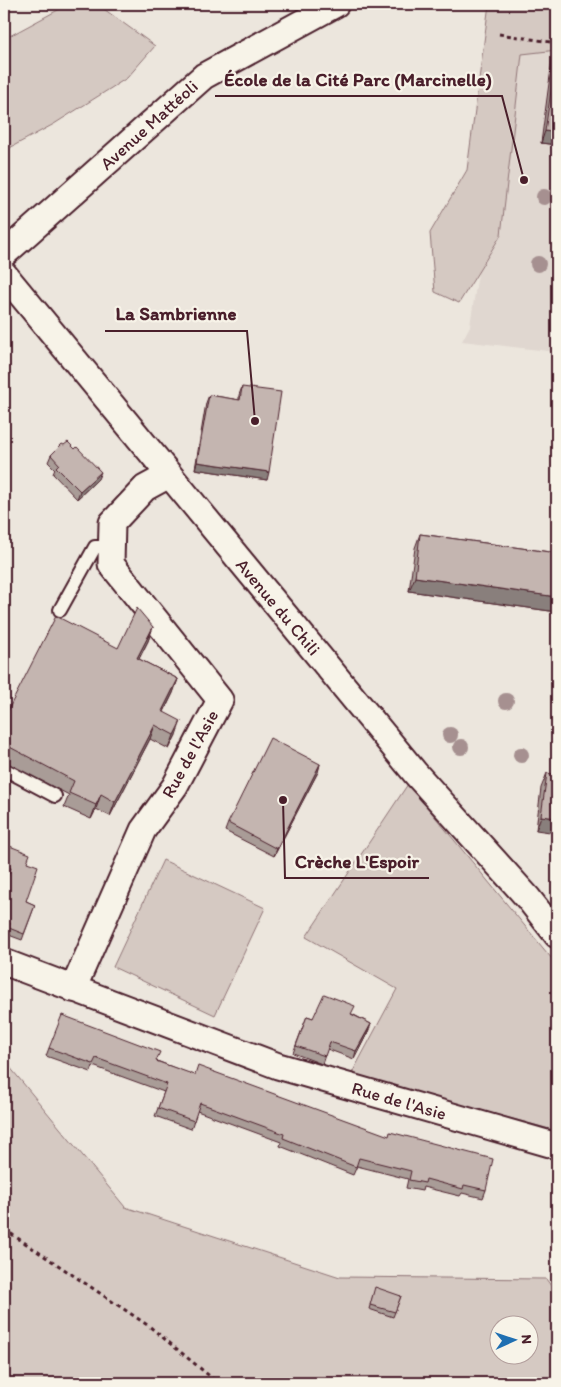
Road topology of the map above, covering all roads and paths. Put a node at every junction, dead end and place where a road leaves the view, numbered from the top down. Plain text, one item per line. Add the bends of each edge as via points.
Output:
1 (336, 4) edge
2 (500, 34) dead end
3 (557, 43) edge
4 (4, 254) edge
5 (4, 274) edge
6 (169, 475) junction
7 (111, 547) junction
8 (60, 610) dead end
9 (4, 769) edge
10 (55, 796) dead end
11 (557, 935) edge
12 (4, 962) edge
13 (73, 988) junction
14 (557, 1146) edge
15 (4, 1229) edge
16 (218, 1383) edge

1 - 4 street, Avenue Mattéoli via 204,76
2 - 3 path
5 - 6 street, Avenue du Chili
6 - 7 street, Rue de l'Asie via 145,488 112,523
6 - 11 street, Avenue du Chili via 416,774 528,898
7 - 8 lane via 94,547
7 - 13 street, Rue de l'Asie via 111,564 220,700 175,786 143,830
9 - 10 lane
12 - 13 street, Rue de l'Asie
13 - 14 street, Rue de l'Asie via 278,1066
15 - 16 path via 149,1326

